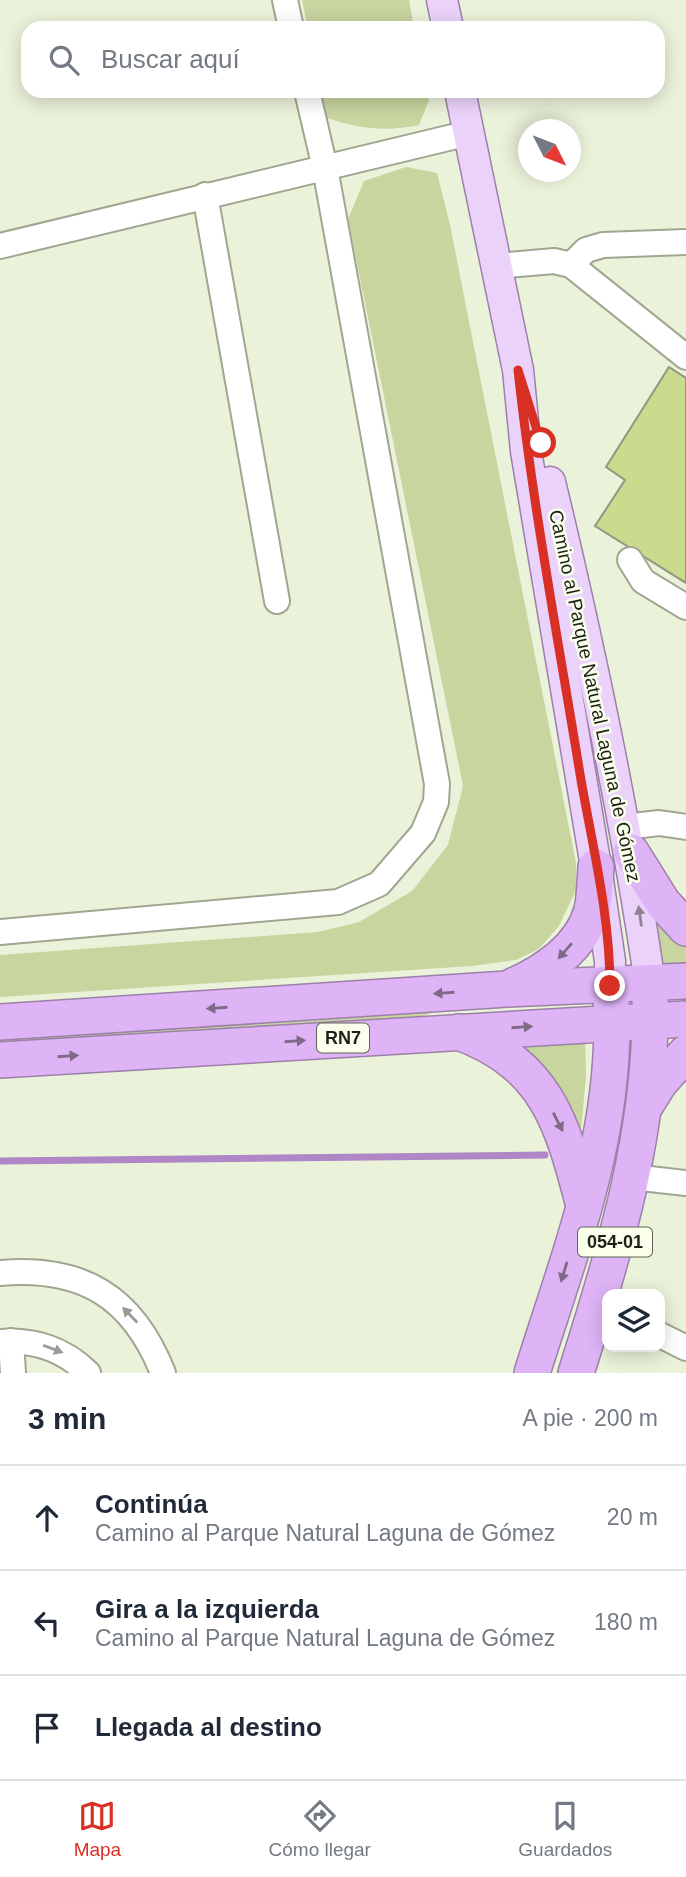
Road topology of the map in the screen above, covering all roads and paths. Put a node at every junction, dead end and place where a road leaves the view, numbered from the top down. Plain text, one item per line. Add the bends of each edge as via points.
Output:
1 (285, 0) edge
2 (442, 0) edge
3 (290, 21) edge
4 (446, 21) edge
5 (309, 98) edge
6 (462, 98) edge
7 (469, 133) junction
8 (325, 168) junction
9 (205, 195) junction
10 (686, 242) edge
11 (0, 246) edge
12 (570, 265) junction
13 (496, 266) junction
14 (686, 357) edge
15 (518, 370) junction
16 (630, 560) dead end
17 (276, 601) dead end
18 (686, 607) edge
19 (686, 827) edge
20 (628, 840) junction
21 (596, 867) junction
22 (686, 928) edge
23 (0, 932) edge
24 (686, 981) edge
25 (650, 983) junction
26 (610, 986) junction
27 (507, 989) junction
28 (686, 1019) edge
29 (612, 1021) junction
30 (651, 1021) junction
31 (0, 1022) edge
32 (456, 1031) junction
33 (686, 1053) edge
34 (0, 1060) edge
35 (644, 1109) junction
36 (632, 1177) junction
37 (686, 1183) edge
38 (584, 1206) junction
39 (0, 1273) edge
40 (607, 1289) edge
41 (602, 1308) edge
42 (665, 1338) edge
43 (6, 1341) edge
44 (686, 1348) edge
45 (13, 1373) edge
46 (88, 1373) edge
47 (163, 1373) edge
48 (532, 1373) edge
49 (576, 1373) edge

1 - 3 street
2 - 4 main road
5 - 8 street
6 - 7 main road, Camino al Parque Natural Laguna de Gómez / 054-01
7 - 8 street
7 - 13 main road, Camino al Parque Natural Laguna de Gómez / 054-01
8 - 9 street
8 - 23 street via 437,784 436,802 423,833 379,884 338,902
9 - 11 street
9 - 17 street
10 - 12 street via 603,245 586,250
12 - 13 street via 554,261
12 - 14 street
13 - 15 main road, Camino al Parque Natural Laguna de Gómez / 054-01
15 - 20 main road, Camino al Parque Natural Laguna de Gómez / 054-01 via 541,443 587,637
15 - 21 main road, Camino al Parque Natural Laguna de Gómez / 054-01 via 526,451
16 - 18 street via 643,581
19 - 20 street via 659,823
20 - 22 highway via 663,903
25 -> 20 main road, Camino al Parque Natural Laguna de Gómez / 054-01
21 - 26 main road, Camino al Parque Natural Laguna de Gómez / 054-01
21 -> 27 highway via 592,909 585,926 551,967
24 - 25 highway, RN7
25 - 26 highway, RN7
25 - 30 highway, 054-01
26 - 27 highway, RN7
26 - 29 highway, 054-01
27 -> 31 highway, RN7
28 - 30 highway, RN7
29 - 30 highway, RN7
32 -> 29 highway, RN7
29 - 38 highway, 054-01 via 602,1135
30 - 35 highway, 054-01
34 -> 32 highway, RN7
32 -> 38 highway via 490,1044 540,1089 563,1129
33 - 35 highway
35 - 36 highway, 054-01
36 - 37 street
36 - 40 highway, 054-01
38 -> 48 highway, 054-01
47 -> 39 street via 136,1319 110,1295 74,1280
41 - 49 highway, 054-01
42 - 44 street
43 - 45 street
43 -> 46 street via 43,1345 66,1354

